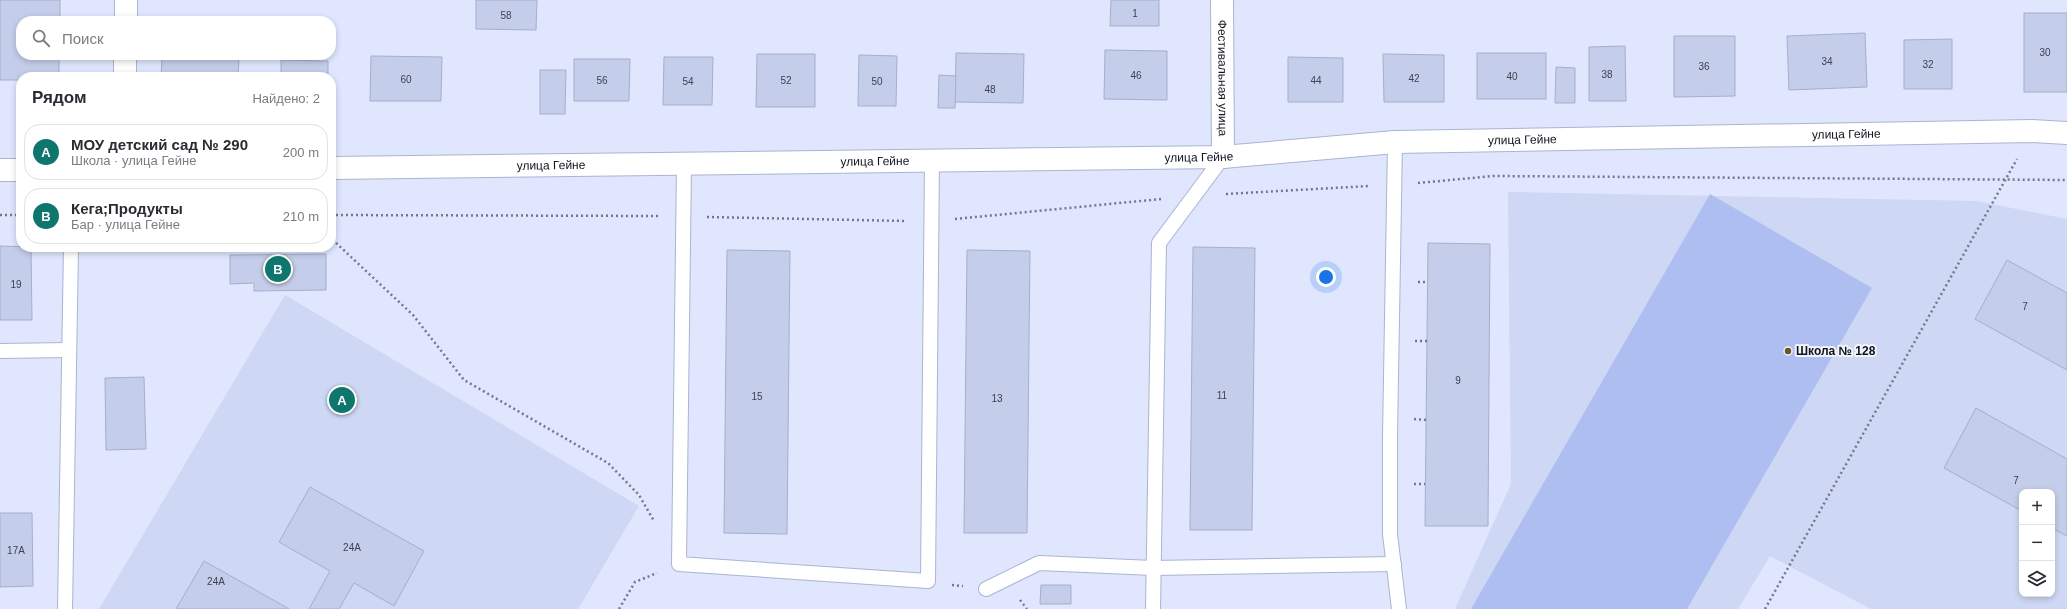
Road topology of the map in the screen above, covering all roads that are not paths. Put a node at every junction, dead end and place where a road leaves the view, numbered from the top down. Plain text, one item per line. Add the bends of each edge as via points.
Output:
1 (126, 0) edge
2 (1222, 0) edge
3 (126, 16) edge
4 (126, 60) edge
5 (125, 72) edge
6 (2067, 133) edge
7 (1396, 142) junction
8 (1222, 157) junction
9 (932, 161) junction
10 (684, 165) junction
11 (336, 168) edge
12 (0, 170) edge
13 (16, 170) edge
14 (72, 252) edge
15 (70, 350) junction
16 (0, 351) edge
17 (1394, 564) junction
18 (1153, 568) junction
19 (986, 589) dead end
20 (65, 609) edge
21 (1153, 609) edge
22 (1399, 609) edge

1 - 3 street
2 - 8 street, Фестивальная улица
4 - 5 street
6 - 7 street, улица Гейне via 2032,131
7 - 8 street, улица Гейне
7 - 17 lane via 1393,185 1390,436 1390,534
8 - 9 street, улица Гейне
8 - 18 lane via 1159,243
9 - 10 street, улица Гейне
9 - 10 lane via 928,581 679,564
10 - 11 street, улица Гейне
12 - 13 street
14 - 15 lane
15 - 16 lane
15 - 20 lane
17 - 18 lane
17 - 22 lane
18 - 19 lane via 1039,563
18 - 21 lane

